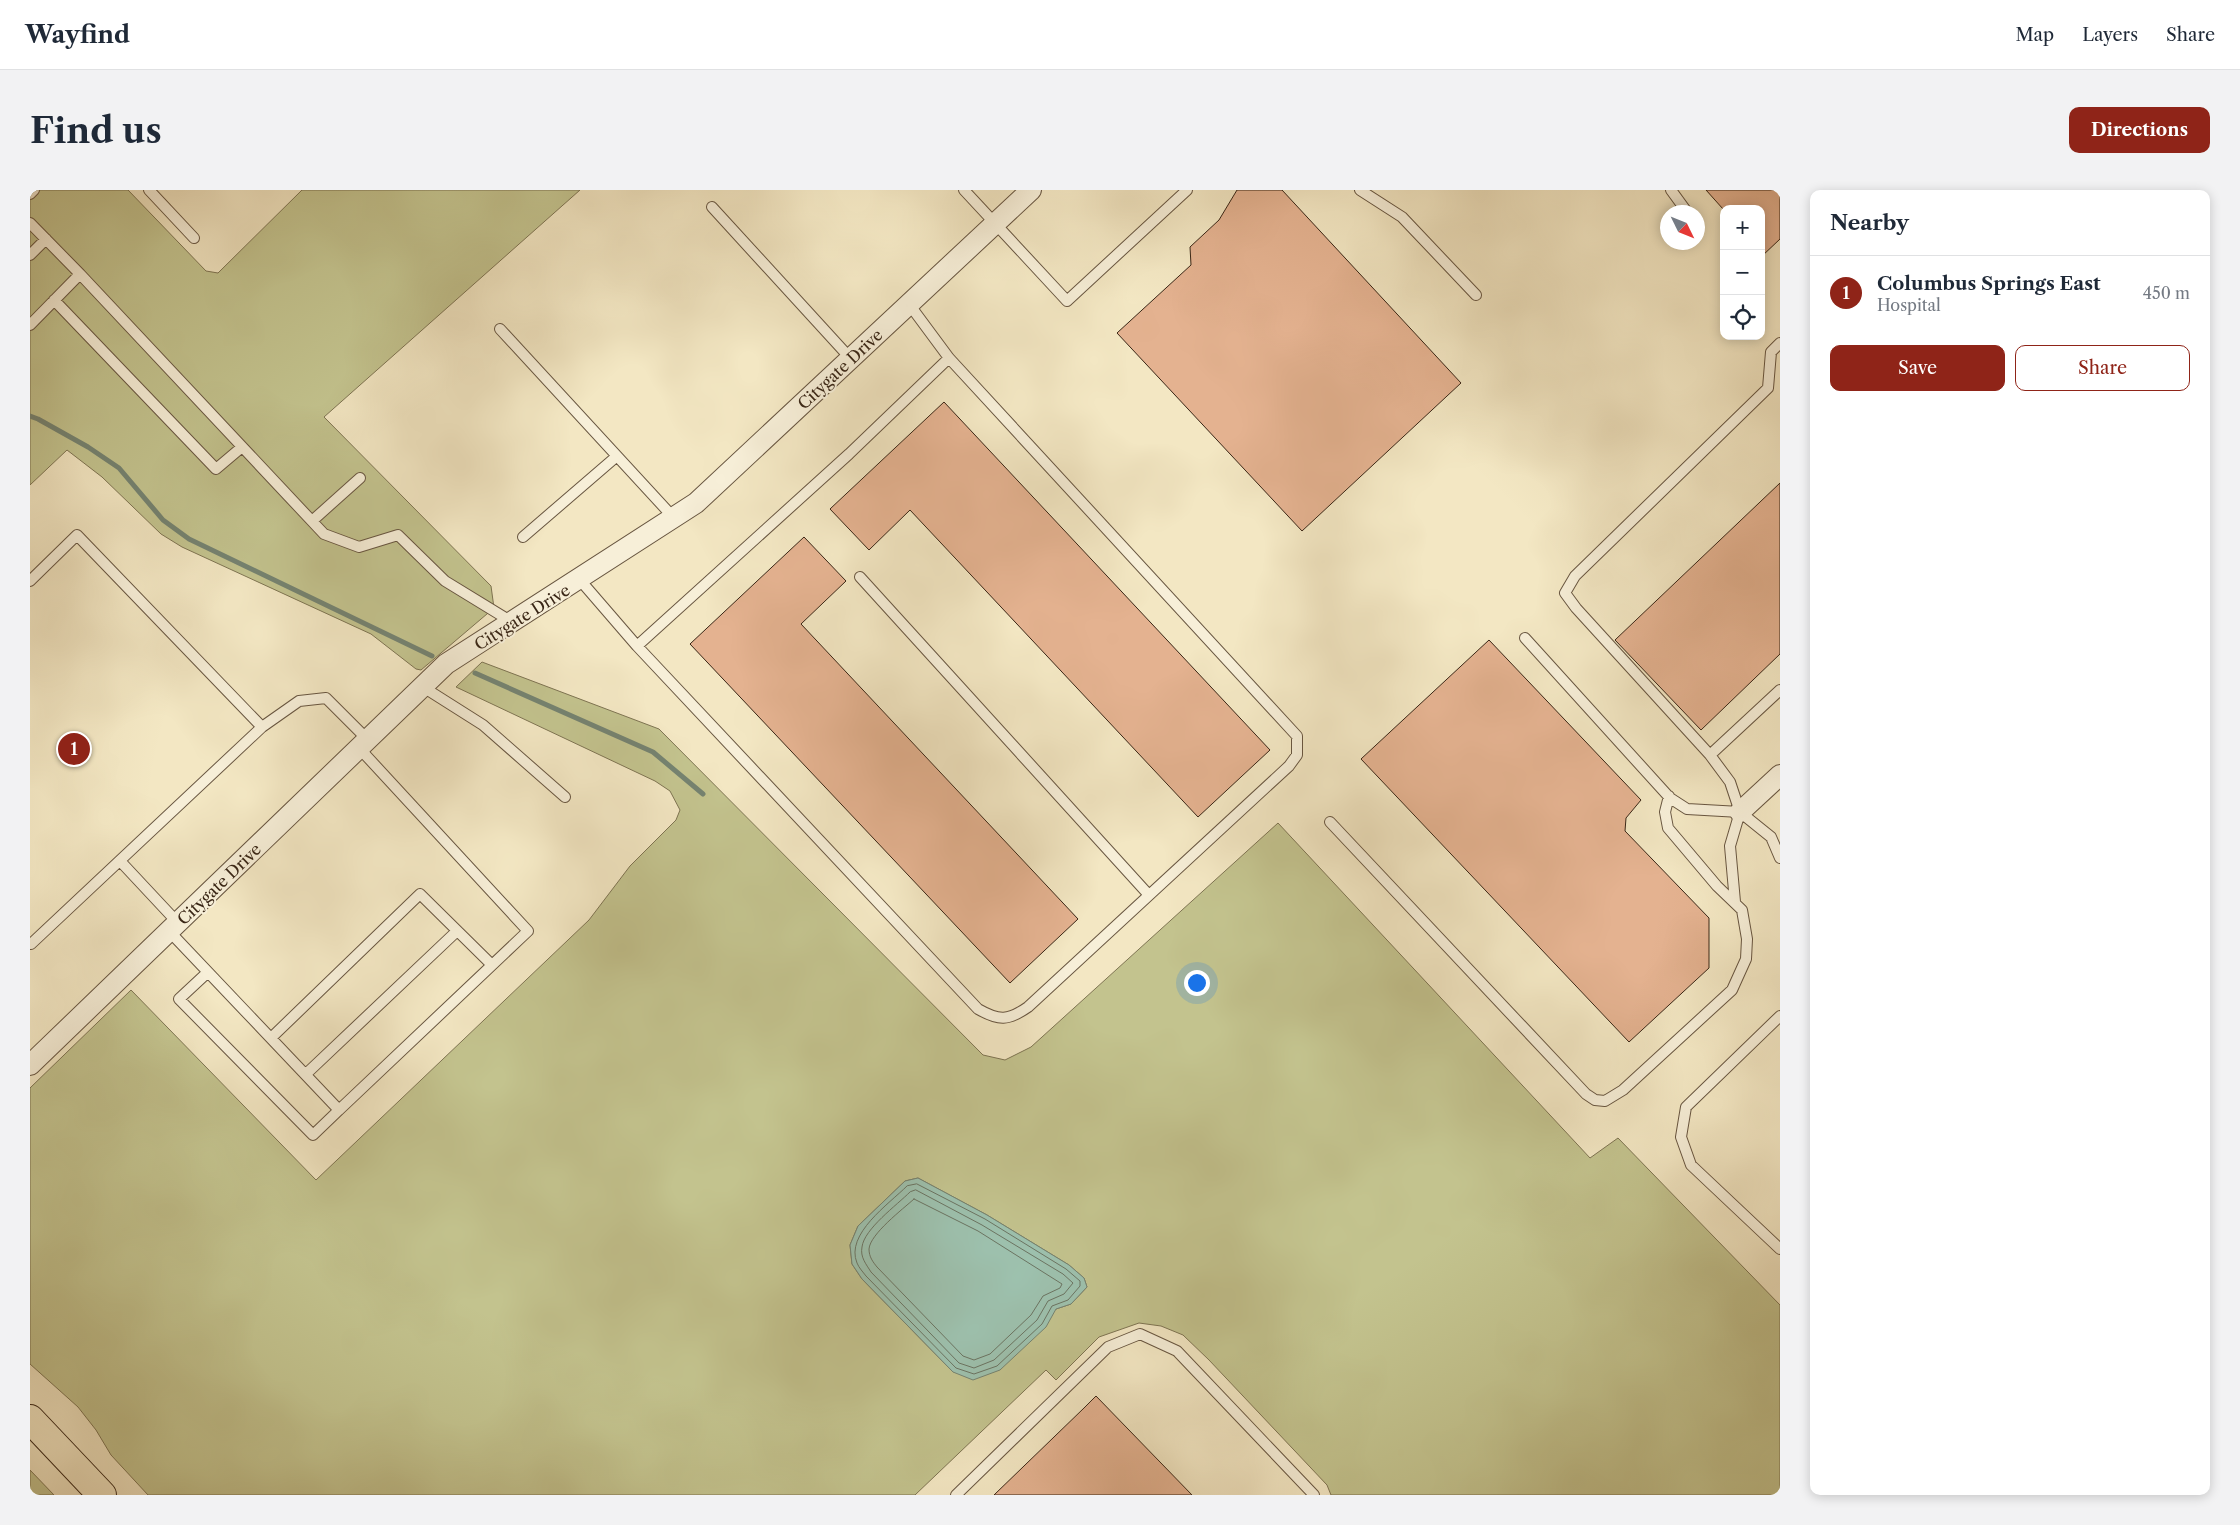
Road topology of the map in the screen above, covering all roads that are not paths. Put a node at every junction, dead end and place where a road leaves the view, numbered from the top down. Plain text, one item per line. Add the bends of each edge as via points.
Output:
1 (34, 190) edge
2 (149, 190) edge
3 (964, 190) edge
4 (1031, 190) edge
5 (1187, 190) edge
6 (1360, 190) edge
7 (1670, 190) edge
8 (30, 194) edge
9 (1682, 205) edge
10 (712, 207) dead end
11 (30, 223) edge
12 (995, 224) junction
13 (194, 238) dead end
14 (46, 239) junction
15 (30, 255) edge
16 (80, 274) junction
17 (1476, 295) dead end
18 (54, 300) junction
19 (909, 304) junction
20 (30, 325) edge
21 (500, 329) dead end
22 (1780, 343) edge
23 (949, 358) junction
24 (851, 359) junction
25 (242, 447) junction
26 (617, 456) junction
27 (360, 478) dead end
28 (674, 518) junction
29 (312, 521) junction
30 (523, 537) dead end
31 (860, 578) dead end
32 (580, 580) junction
33 (30, 581) edge
34 (513, 622) junction
35 (1525, 638) dead end
36 (637, 646) junction
37 (423, 687) junction
38 (1780, 690) edge
39 (262, 727) junction
40 (364, 744) junction
41 (1710, 755) junction
42 (1780, 775) edge
43 (1669, 796) junction
44 (565, 797) dead end
45 (1740, 812) junction
46 (1330, 822) dead end
47 (1780, 858) edge
48 (121, 862) junction
49 (1148, 894) junction
50 (1735, 902) junction
51 (173, 927) junction
52 (457, 931) junction
53 (30, 943) edge
54 (492, 965) junction
55 (208, 972) junction
56 (1780, 1016) edge
57 (271, 1038) junction
58 (30, 1065) edge
59 (306, 1074) junction
60 (339, 1110) junction
61 (1780, 1249) edge
62 (30, 1419) edge
63 (102, 1495) edge
64 (956, 1495) edge
65 (1314, 1495) edge

1 - 8 lane
2 - 13 lane
3 - 12 lane
4 - 12 street, Citygate Drive
5 - 12 lane via 1067,301
6 - 17 lane via 1402,217
7 - 9 lane
10 - 24 lane
11 - 14 lane
12 - 19 street, Citygate Drive
14 - 15 lane
14 - 16 lane
16 - 18 lane
16 - 25 lane
18 - 20 lane
18 - 25 lane via 216,470
19 - 23 lane
19 - 24 street, Citygate Drive
21 - 26 lane
22 - 41 lane via 1772,352 1768,388 1575,576 1565,593
23 - 36 lane via 849,454
23 - 49 lane via 1298,736 1297,755 1289,766
24 - 28 street, Citygate Drive via 696,503
25 - 29 lane
26 - 28 lane
26 - 30 lane
27 - 29 lane
28 - 32 street, Citygate Drive
29 - 34 lane via 324,534 359,547 398,535 445,581
31 - 49 lane
32 - 34 street, Citygate Drive
32 - 36 lane
33 - 39 lane via 77,536
34 - 37 street, Citygate Drive via 446,664
35 - 43 lane
36 - 49 lane via 978,1009 989,1015 1014,1016 1028,1007
37 - 40 street, Citygate Drive
37 - 44 lane via 483,725
38 - 41 lane
39 - 40 lane via 299,701 326,698
39 - 48 lane
40 - 51 street, Citygate Drive
40 - 54 lane via 528,931
41 - 45 lane via 1730,782
42 - 45 street
43 - 45 lane via 1688,809
43 - 50 lane via 1665,820 1670,833
45 - 47 lane via 1772,837
45 - 50 lane via 1730,846
46 - 50 lane via 1595,1100 1605,1101 1623,1090 1732,990 1746,959 1742,910
48 - 51 lane
48 - 53 lane
51 - 55 lane
51 - 58 street, Citygate Drive
52 - 54 lane
52 - 57 lane via 420,894
52 - 59 lane
54 - 60 lane
55 - 57 lane
55 - 60 lane via 179,999 313,1135
56 - 61 lane via 1686,1107 1681,1137 1691,1165
57 - 59 lane
59 - 60 lane
62 - 63 main road
64 - 65 lane via 1108,1347 1140,1334 1177,1351

